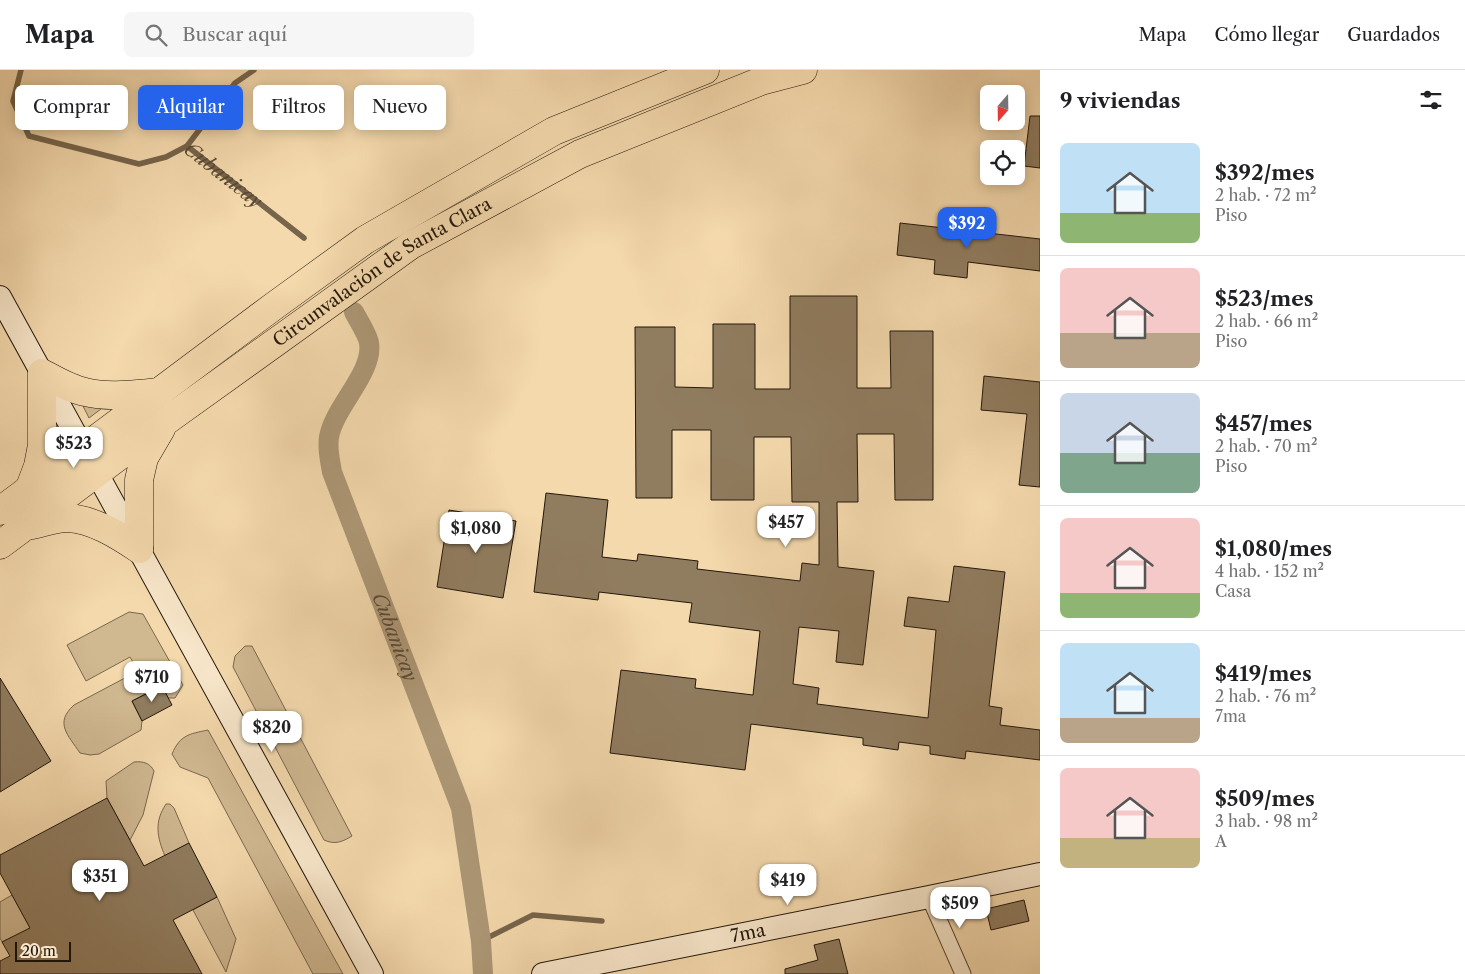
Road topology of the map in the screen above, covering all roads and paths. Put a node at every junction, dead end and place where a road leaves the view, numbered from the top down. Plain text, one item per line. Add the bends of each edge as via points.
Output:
1 (705, 70) edge
2 (802, 70) edge
3 (0, 297) edge
4 (42, 373) junction
5 (160, 392) junction
6 (166, 421) junction
7 (90, 460) junction
8 (28, 490) junction
9 (0, 511) edge
10 (24, 526) junction
11 (0, 545) edge
12 (140, 549) junction
13 (1040, 874) edge
14 (929, 897) junction
15 (566, 972) edge
16 (372, 974) edge
17 (543, 974) edge
18 (963, 974) edge

1 - 5 highway, Circunvalación de Santa Clara via 554,131 365,240
2 - 6 highway, Circunvalación de Santa Clara via 761,81 580,154 419,240
3 - 4 street
4 - 5 highway via 85,392 120,396
4 - 7 street
4 - 8 highway via 42,445
5 - 7 highway, Circunvalación de Santa Clara
6 - 7 highway, Circunvalación de Santa Clara
6 - 12 highway via 144,458 139,480
7 - 8 highway, Circunvalación de Santa Clara
7 - 10 highway, Circunvalación de Santa Clara
7 - 12 street
8 - 9 highway, Circunvalación de Santa Clara
10 - 11 highway, Circunvalación de Santa Clara
10 - 12 highway via 65,518 83,521 115,533
12 - 16 street
13 - 14 street, 7ma
14 - 15 street, 7ma
14 - 18 street
15 - 17 street, 7ma

